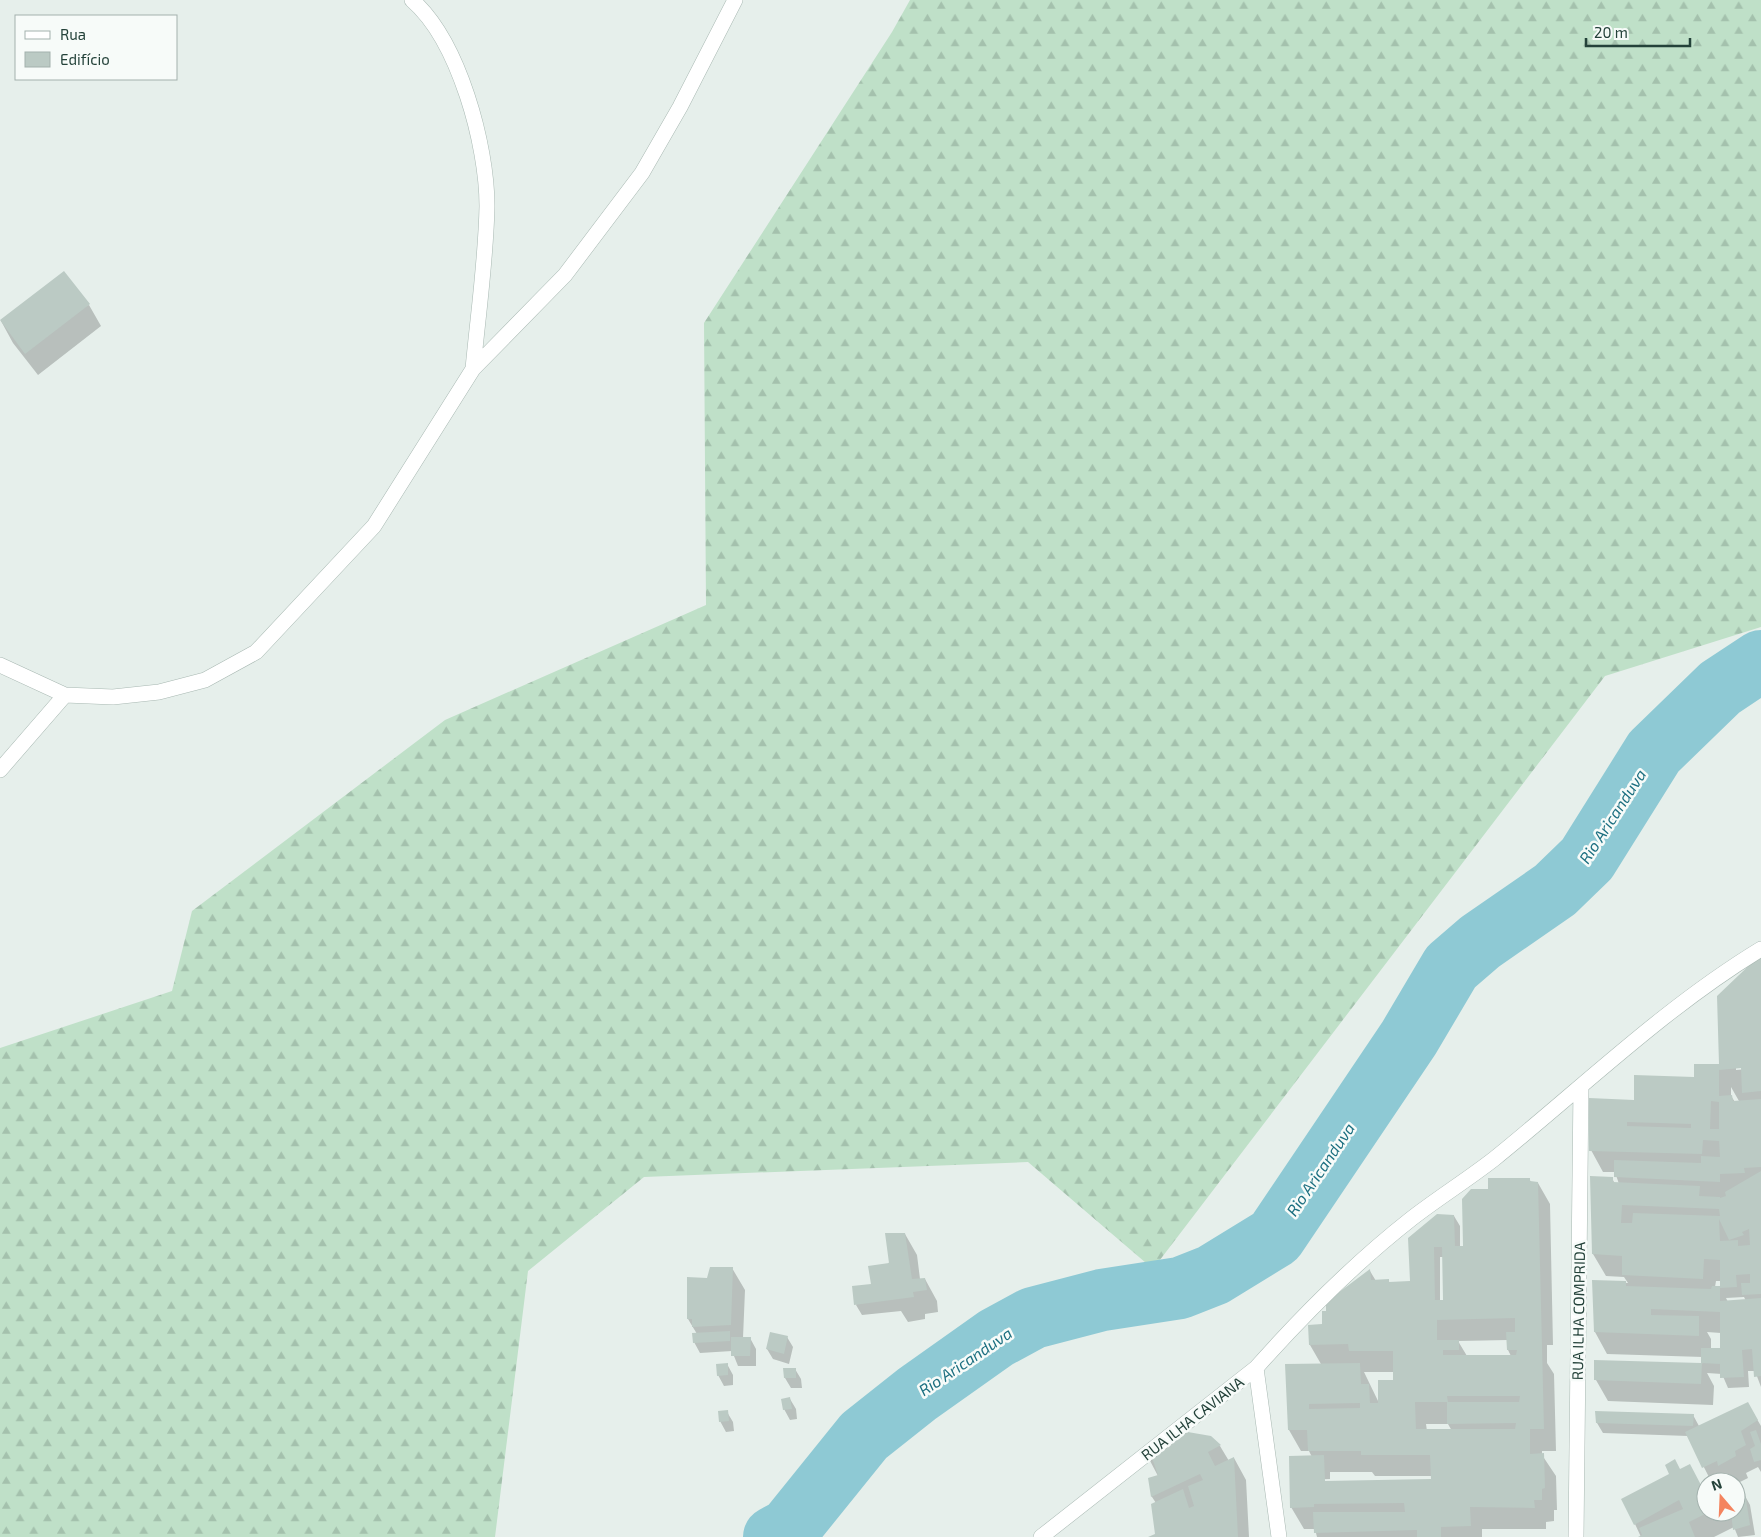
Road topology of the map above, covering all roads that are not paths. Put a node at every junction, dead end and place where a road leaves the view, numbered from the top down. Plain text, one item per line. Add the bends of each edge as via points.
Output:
1 (412, 0) edge
2 (730, 3) edge
3 (474, 369) junction
4 (0, 665) edge
5 (65, 695) junction
6 (0, 770) edge
7 (1761, 949) edge
8 (1581, 1086) junction
9 (1256, 1368) junction
10 (1041, 1537) edge
11 (1278, 1537) edge
12 (1576, 1537) edge

1 - 3 street via 442,38 458,72 478,132 487,205
2 - 3 street via 642,173 565,276
3 - 5 street via 374,526 256,652 205,680 159,692 113,697
4 - 5 street
5 - 6 street
7 - 8 street via 1661,1020
8 - 9 street via 1493,1160 1411,1219 1358,1264
8 - 12 street, RUA ILHA COMPRIDA
9 - 10 street, RUA ILHA CAVIANA
9 - 11 street, RUA ILHA CAVIANA

